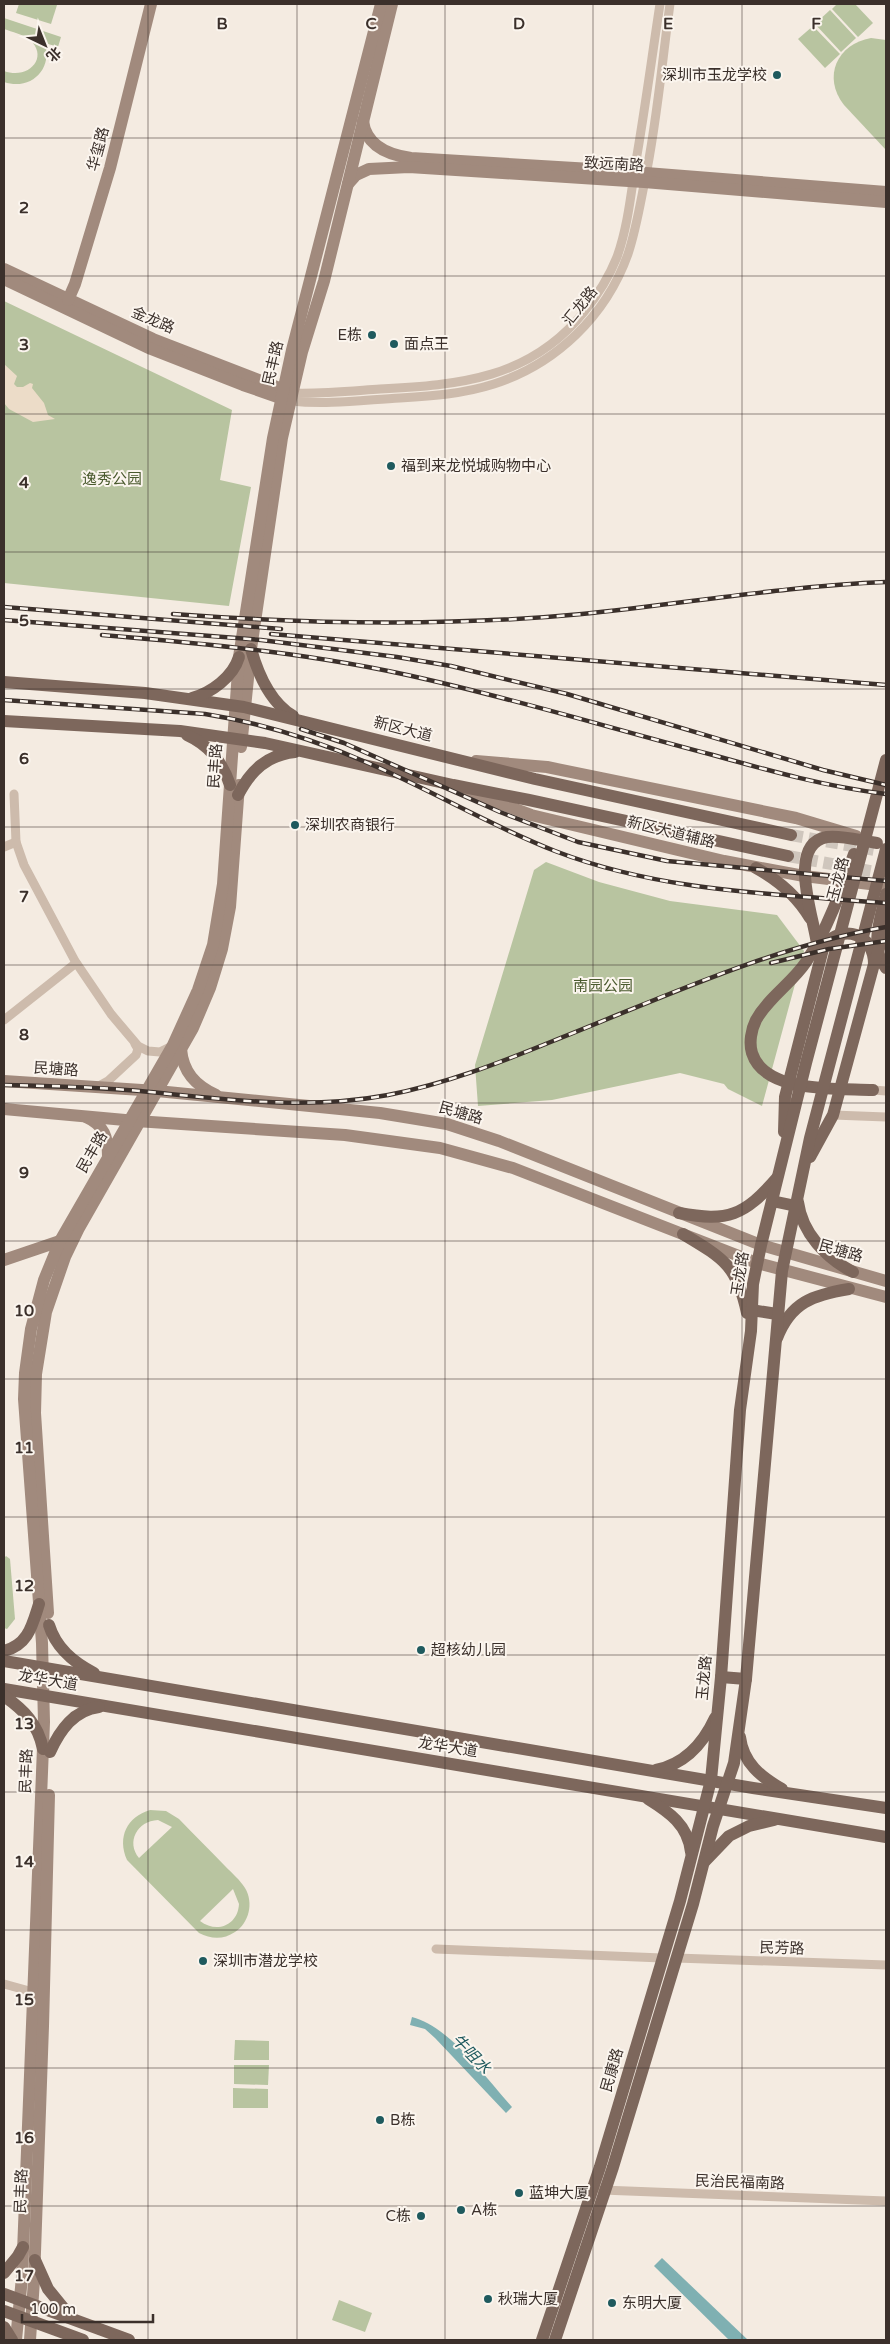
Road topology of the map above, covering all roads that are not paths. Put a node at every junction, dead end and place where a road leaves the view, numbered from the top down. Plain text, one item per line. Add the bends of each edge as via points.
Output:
1 (151, 4) edge
2 (381, 4) edge
3 (392, 4) edge
4 (660, 4) edge
5 (670, 4) edge
6 (363, 120) junction
7 (640, 177) junction
8 (347, 186) junction
9 (886, 192) edge
10 (886, 202) edge
11 (4, 269) edge
12 (4, 279) edge
13 (68, 300) junction
14 (287, 396) junction
15 (251, 649) junction
16 (239, 657) junction
17 (4, 682) edge
18 (190, 698) junction
19 (239, 707) junction
20 (300, 720) junction
21 (4, 721) edge
22 (180, 732) junction
23 (237, 739) junction
24 (300, 751) junction
25 (459, 760) junction
26 (885, 763) edge
27 (453, 785) junction
28 (234, 790) junction
29 (14, 794) dead end
30 (791, 835) tunnel mouth
31 (16, 842) junction
32 (4, 847) edge
33 (883, 847) edge
34 (788, 856) tunnel mouth
35 (756, 868) junction
36 (804, 876) junction
37 (886, 886) edge
38 (886, 894) edge
39 (814, 926) junction
40 (886, 927) edge
41 (819, 958) junction
42 (76, 963) junction
43 (874, 964) junction
44 (886, 968) edge
45 (4, 1020) edge
46 (135, 1044) junction
47 (177, 1047) junction
48 (4, 1081) edge
49 (96, 1087) junction
50 (873, 1090) joint
51 (152, 1091) junction
52 (886, 1091) edge
53 (225, 1098) junction
54 (4, 1109) edge
55 (74, 1114) junction
56 (833, 1115) junction
57 (886, 1116) edge
58 (135, 1121) junction
59 (108, 1156) junction
60 (783, 1157) junction
61 (806, 1166) junction
62 (779, 1176) junction
63 (772, 1201) junction
64 (797, 1202) junction
65 (679, 1213) junction
66 (683, 1234) junction
67 (60, 1240) junction
68 (761, 1244) junction
69 (785, 1252) junction
70 (4, 1260) edge
71 (757, 1263) junction
72 (782, 1271) junction
73 (853, 1272) junction
74 (849, 1288) junction
75 (885, 1289) edge
76 (751, 1310) junction
77 (777, 1314) junction
78 (750, 1331) junction
79 (774, 1345) junction
80 (39, 1604) junction
81 (49, 1625) junction
82 (4, 1651) edge
83 (4, 1661) edge
84 (47, 1668) junction
85 (721, 1677) junction
86 (105, 1678) junction
87 (746, 1679) junction
88 (4, 1689) edge
89 (4, 1696) edge
90 (47, 1696) junction
91 (107, 1706) junction
92 (717, 1713) junction
93 (739, 1730) junction
94 (46, 1750) junction
95 (654, 1771) junction
96 (711, 1780) junction
97 (728, 1783) junction
98 (791, 1793) junction
99 (643, 1796) junction
100 (705, 1806) junction
101 (719, 1808) junction
102 (886, 1808) edge
103 (783, 1819) junction
104 (886, 1837) edge
105 (692, 1856) junction
106 (702, 1865) junction
107 (436, 1950) dead end
108 (662, 1958) junction
109 (676, 1958) junction
110 (886, 1965) edge
111 (4, 1984) edge
112 (33, 1992) junction
113 (599, 2190) junction
114 (886, 2201) edge
115 (23, 2247) junction
116 (35, 2260) junction
117 (4, 2273) edge
118 (4, 2294) edge
119 (20, 2299) junction
120 (32, 2304) junction
121 (4, 2311) edge
122 (18, 2316) junction
123 (76, 2320) junction
124 (31, 2321) junction
125 (4, 2327) edge
126 (75, 2339) edge
127 (14, 2340) edge
128 (30, 2340) edge
129 (130, 2340) edge
130 (542, 2340) edge
131 (555, 2340) edge

1 - 13 main road, 华玺路 via 110,168
2 - 14 main road, 民丰路
3 - 6 main road, 民丰路
4 - 7 street, 汇龙路
5 - 7 street, 汇龙路
6 - 7 main road, 致远南路 via 364,129 374,143 400,157
6 - 8 main road, 民丰路
7 - 8 main road, 致远南路 via 391,167 362,172
7 - 9 main road, 致远南路
7 - 10 main road, 致远南路
7 - 14 street, 汇龙路 via 632,240 615,283 586,324 545,360 511,378 455,393 321,403
8 - 14 main road, 民丰路 via 324,281
11 - 13 main road, 金龙路
12 - 14 main road, 金龙路 via 151,349
13 - 14 main road, 金龙路
14 - 15 main road, 民丰路
14 - 16 main road, 民丰路 via 273,438
15 - 19 main road, 民丰路
15 - 20 main road via 268,690 282,708
16 - 18 main road via 237,665 218,684 200,696
16 - 19 main road, 民丰路
17 - 18 main road, 新区大道
18 - 19 main road, 新区大道
19 - 20 main road, 新区大道
19 - 23 main road, 民丰路
20 - 25 main road, 新区大道
21 - 22 main road
22 - 23 main road
22 - 28 main road via 197,740 214,754
23 - 24 main road
23 - 28 main road, 民丰路
24 - 27 main road
24 - 28 main road via 283,753 263,762
25 - 30 main road, 新区大道
25 - 33 main road via 556,769 796,818
26 - 50 main road via 850,865 824,928 801,968 760,1014 752,1030 750,1045 758,1064 780,1081
26 - 60 main road, 玉龙路
27 - 34 main road
27 - 35 main road, 新区大道辅路 via 531,815
28 - 47 main road, 民丰路 via 213,945
29 - 31 street
31 - 32 street
31 - 42 street via 24,865
33 - 36 main road via 837,836 822,838 809,848
33 - 61 main road via 810,1138
35 - 36 main road, 新区大道辅路
35 - 39 main road via 790,892
36 - 37 main road, 新区大道辅路
36 - 39 main road
38 - 44 main road via 877,941 879,956
39 - 41 main road
40 - 43 main road
41 - 43 main road via 829,939 849,932 868,943
41 - 60 main road via 785,1098
42 - 45 street
42 - 46 street
43 - 56 main road
46 - 47 street via 151,1052
46 - 49 street via 138,1049 136,1055 108,1082
47 - 51 main road, 民丰路
47 - 53 main road via 187,1072 196,1083
48 - 49 main road, 民塘路
49 - 51 main road, 民塘路
50 - 52 street
51 - 53 main road, 民塘路
51 - 58 main road, 民丰路
53 - 65 main road, 民塘路 via 380,1113 447,1124 499,1141
54 - 55 main road, 民塘路
55 - 58 main road, 民塘路
55 - 59 main road via 101,1126 106,1136
56 - 57 street
56 - 61 main road
58 - 59 main road, 民丰路
58 - 66 main road, 民塘路 via 345,1135 440,1148 513,1168
58 - 81 main road, 民丰路 via 65,1257 40,1336 35,1413
59 - 67 main road, 民丰路
60 - 62 main road, 玉龙路
61 - 64 main road
62 - 63 main road, 玉龙路
62 - 65 main road via 736,1213 720,1218
63 - 64 main road
63 - 68 main road, 玉龙路
64 - 69 main road
64 - 73 main road via 818,1245 829,1258
65 - 68 main road, 民塘路
66 - 71 main road, 民塘路
66 - 78 main road via 716,1254 733,1272 742,1293
67 - 70 main road
67 - 80 main road, 民丰路 via 36,1307 25,1373 24,1399
68 - 69 main road, 民塘路
68 - 71 main road, 玉龙路
69 - 72 main road
69 - 73 main road, 民塘路
71 - 72 main road, 民塘路
71 - 76 main road, 玉龙路
72 - 74 main road, 民塘路
72 - 77 main road
73 - 75 main road, 民塘路
74 - 75 main road, 民塘路
74 - 79 main road via 817,1296 799,1305
76 - 77 main road
76 - 78 main road, 玉龙路
77 - 79 main road
78 - 85 main road, 玉龙路 via 740,1410
79 - 87 main road
80 - 82 main road via 26,1639
80 - 84 main road, 民丰路
81 - 84 main road, 民丰路
81 - 86 main road via 64,1652 85,1669
83 - 84 main road, 龙华大道
84 - 86 main road, 龙华大道
84 - 90 main road, 民丰路
85 - 87 main road
85 - 92 main road, 玉龙路
86 - 95 main road, 龙华大道
87 - 93 main road
88 - 90 main road, 龙华大道
89 - 94 main road via 34,1723
90 - 91 main road, 龙华大道
90 - 94 main road, 民丰路
91 - 94 main road via 89,1709 72,1718
91 - 99 main road, 龙华大道
92 - 95 main road via 707,1734 690,1754
92 - 96 main road, 玉龙路
93 - 97 main road
93 - 98 main road via 744,1755 751,1765 766,1780
94 - 112 main road, 民丰路
94 - 116 main road, 民丰路
95 - 96 main road, 龙华大道
96 - 97 main road, 龙华大道
96 - 100 main road, 玉龙路
97 - 98 main road, 龙华大道
97 - 101 main road
98 - 102 main road, 龙华大道
99 - 100 main road, 龙华大道
99 - 105 main road via 682,1826
100 - 101 main road, 龙华大道
100 - 105 main road, 民康路
101 - 103 main road, 龙华大道
101 - 106 main road, 民康路
103 - 104 main road, 龙华大道
103 - 106 main road via 749,1826 731,1836
105 - 108 main road, 民康路
106 - 109 main road, 民康路
107 - 108 street
108 - 113 main road, 民康路
109 - 110 street, 民芳路
109 - 113 main road, 民康路
111 - 112 street
112 - 115 main road, 民丰路
113 - 114 street, 民治民福南路
113 - 130 main road, 民康路
113 - 131 main road, 民康路
115 - 117 main road
115 - 119 main road, 民丰路
116 - 120 main road, 民丰路
116 - 123 main road via 48,2289
118 - 119 main road
119 - 120 main road
119 - 122 main road, 民丰路
120 - 123 main road
120 - 124 main road, 民丰路
121 - 122 main road
122 - 124 main road
122 - 127 main road, 民丰路
123 - 129 main road
124 - 126 main road
124 - 128 main road, 民丰路
125 - 127 main road

